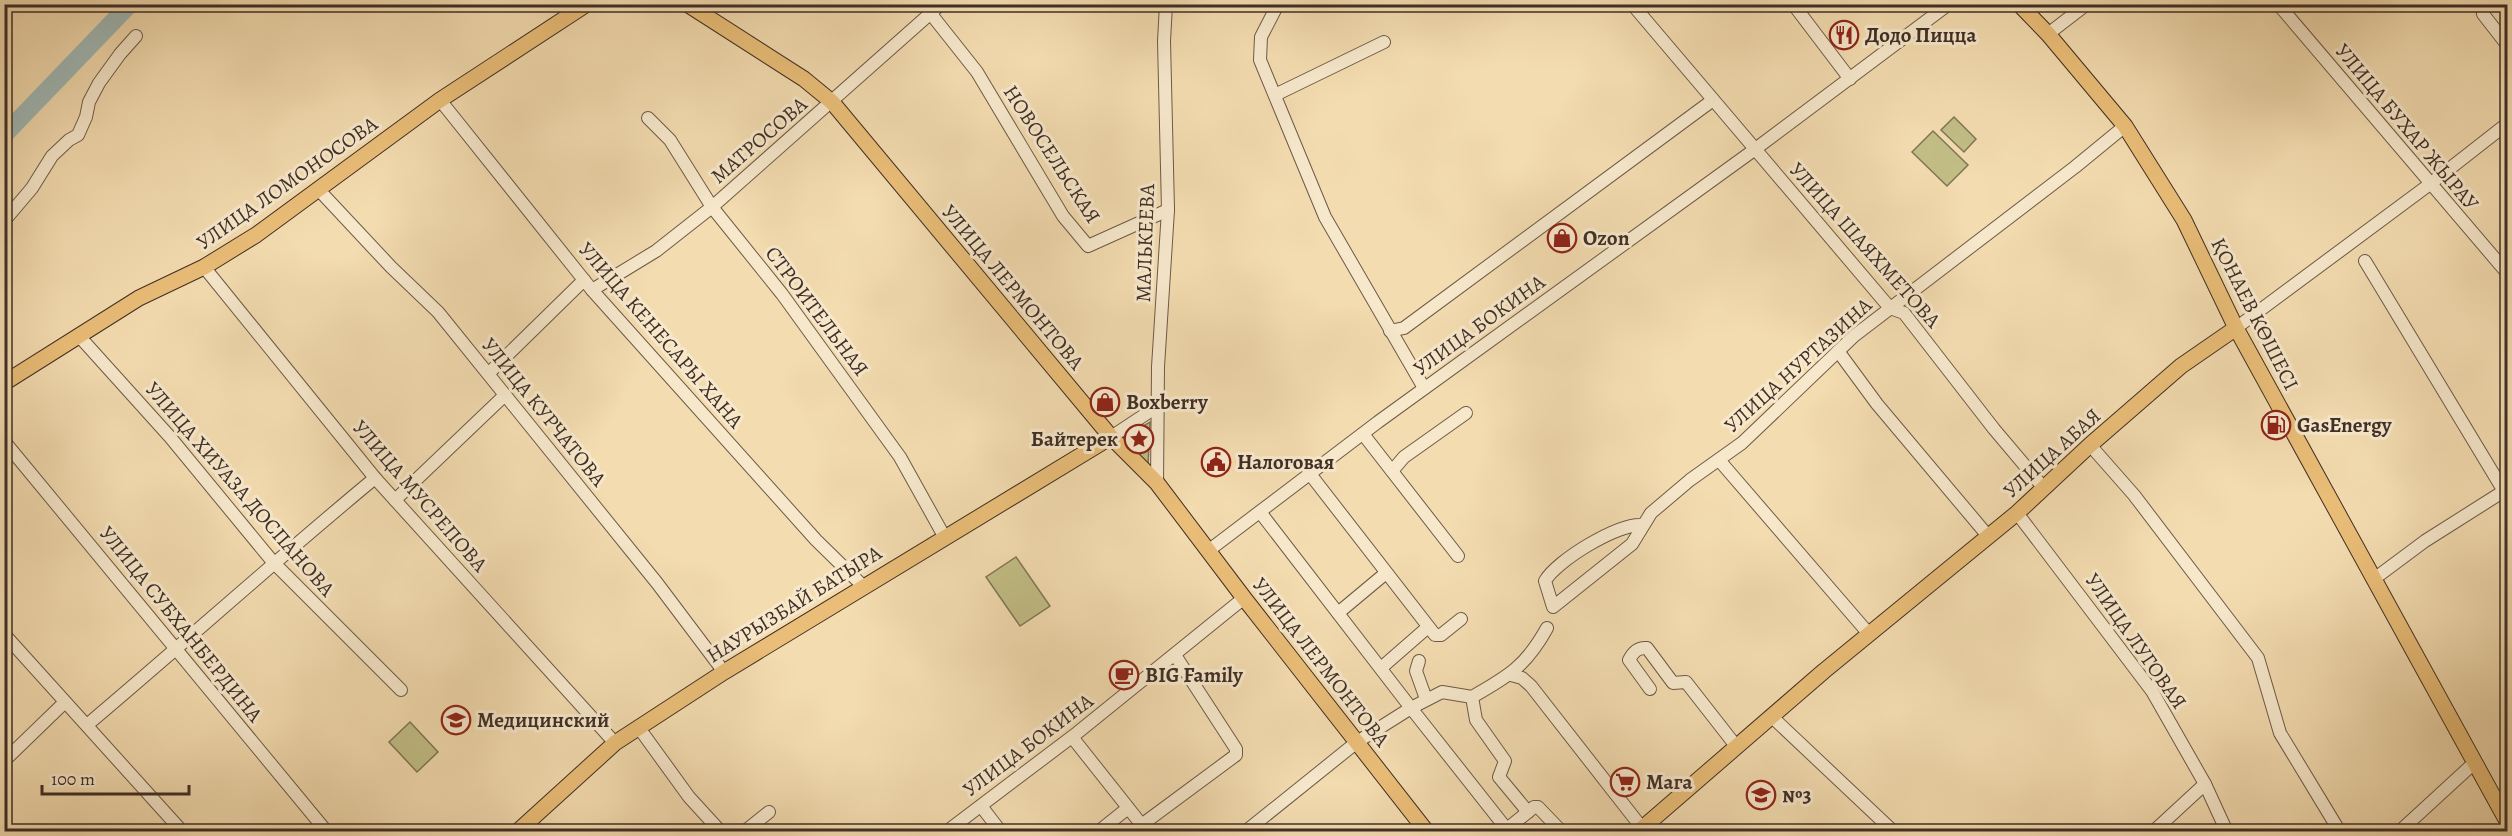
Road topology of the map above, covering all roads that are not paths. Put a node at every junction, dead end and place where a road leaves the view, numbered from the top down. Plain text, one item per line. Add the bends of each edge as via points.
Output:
1 (587, 4) edge
2 (687, 4) edge
3 (941, 4) edge
4 (1166, 4) edge
5 (1278, 4) edge
6 (1632, 4) edge
7 (1793, 4) edge
8 (1948, 4) edge
9 (2019, 4) edge
10 (2087, 4) edge
11 (2278, 4) edge
12 (2484, 4) edge
13 (931, 14) junction
14 (2048, 34) junction
15 (136, 36) dead end
16 (1384, 42) dead end
17 (2508, 46) edge
18 (1850, 79) junction
19 (1275, 95) junction
20 (440, 100) junction
21 (1713, 100) junction
22 (832, 102) junction
23 (648, 118) dead end
24 (2508, 123) edge
25 (2125, 126) junction
26 (1754, 150) junction
27 (2430, 184) junction
28 (318, 189) junction
29 (712, 207) junction
30 (1168, 210) junction
31 (4, 221) edge
32 (2365, 261) dead end
33 (204, 267) junction
34 (2508, 274) edge
35 (588, 285) junction
36 (1890, 308) junction
37 (2236, 328) junction
38 (1390, 331) junction
39 (79, 336) junction
40 (1838, 351) junction
41 (489, 374) junction
42 (4, 383) edge
43 (1424, 388) junction
44 (505, 394) junction
45 (1158, 406) junction
46 (1466, 414) dead end
47 (1363, 434) junction
48 (1111, 436) junction
49 (4, 441) edge
50 (2090, 445) junction
51 (1719, 460) junction
52 (1392, 471) junction
53 (1310, 474) junction
54 (375, 478) junction
55 (1157, 483) junction
56 (2043, 487) junction
57 (2506, 494) edge
58 (395, 500) junction
59 (1260, 512) junction
60 (2017, 513) junction
61 (1641, 525) junction
62 (1988, 536) junction
63 (944, 537) junction
64 (1208, 551) junction
65 (1458, 556) dead end
66 (273, 562) junction
67 (1386, 573) junction
68 (2374, 579) junction
69 (863, 586) junction
70 (1244, 598) junction
71 (1338, 613) junction
72 (1461, 619) dead end
73 (1428, 627) junction
74 (1547, 628) dead end
75 (4, 634) edge
76 (1869, 634) junction
77 (176, 650) junction
78 (1175, 655) junction
79 (1419, 661) dead end
80 (1381, 668) junction
81 (724, 672) junction
82 (1511, 675) junction
83 (1650, 689) dead end
84 (401, 690) dead end
85 (1472, 697) junction
86 (1426, 699) junction
87 (65, 702) junction
88 (1412, 708) junction
89 (1771, 716) junction
90 (87, 725) junction
91 (639, 728) junction
92 (1072, 737) junction
93 (1357, 742) junction
94 (615, 743) junction
95 (1736, 746) junction
96 (4, 761) edge
97 (2474, 763) junction
98 (2205, 784) junction
99 (981, 806) junction
100 (1128, 808) junction
101 (769, 812) dead end
102 (1528, 812) junction
103 (2508, 824) edge
104 (4, 827) edge
105 (1136, 828) edge
106 (180, 829) dead end
107 (522, 830) edge
108 (1508, 830) edge
109 (1640, 830) edge
110 (9, 831) edge
111 (327, 831) edge
112 (721, 831) edge
113 (744, 831) edge
114 (946, 831) edge
115 (1000, 831) edge
116 (1098, 831) edge
117 (1245, 831) edge
118 (1427, 831) edge
119 (1562, 831) edge
120 (1894, 831) edge
121 (2153, 831) edge
122 (2227, 831) edge
123 (2340, 831) edge
124 (2399, 831) edge

1 - 20 main road, УЛИЦА ЛОМОНОСОВА
2 - 22 main road, УЛИЦА ЛЕРМОНТОВА via 804,79
3 - 13 street, МАТРОСОВА
4 - 30 street, МАЛЬКЕЕВА
5 - 19 street via 1261,37 1260,60
6 - 21 street, УЛИЦА ШАЯХМЕТОВА
7 - 18 street
8 - 18 street, УЛИЦА БОКИНА
9 - 14 main road, ҚОНАЕВ КӨШЕСІ
10 - 14 street
11 - 27 street, УЛИЦА БУХАР ЖЫРАУ
12 - 17 street via 2483,14
13 - 22 street, МАТРОСОВА
13 - 30 street, НОВОСЕЛЬСКАЯ via 976,72 1063,216 1088,246
14 - 25 main road, ҚОНАЕВ КӨШЕСІ
15 - 31 street via 99,82 78,135 52,156
16 - 19 street
18 - 26 street, УЛИЦА БОКИНА
19 - 38 street via 1325,217
20 - 28 main road, УЛИЦА ЛОМОНОСОВА
20 - 35 street, УЛИЦА КЕНЕСАРЫ ХАНА
21 - 26 street, УЛИЦА ШАЯХМЕТОВА
21 - 38 street via 1404,328
22 - 29 street, МАТРОСОВА
22 - 48 main road, УЛИЦА ЛЕРМОНТОВА
23 - 29 street, СТРОИТЕЛЬНАЯ via 670,140
24 - 27 street, УЛИЦА АБАЯ
25 - 36 street, УЛИЦА НУРТАЗИНА
25 - 37 main road, ҚОНАЕВ КӨШЕСІ via 2184,220
26 - 36 street, УЛИЦА ШАЯХМЕТОВА
26 - 43 street, УЛИЦА БОКИНА
27 - 34 street, УЛИЦА БУХАР ЖЫРАУ
27 - 37 street, УЛИЦА АБАЯ
28 - 33 main road, УЛИЦА ЛОМОНОСОВА
28 - 41 street, УЛИЦА КУРЧАТОВА via 438,312
29 - 35 street, МАТРОСОВА via 656,251
29 - 63 street, СТРОИТЕЛЬНАЯ via 782,294 900,457
30 - 45 street, МАЛЬКЕЕВА
32 - 57 street
33 - 39 main road, УЛИЦА ЛОМОНОСОВА via 139,298
33 - 54 street, УЛИЦА МУСРЕПОВА
35 - 41 street, МАТРОСОВА
35 - 69 street, УЛИЦА КЕНЕСАРЫ ХАНА via 816,540
36 - 40 street, УЛИЦА НУРТАЗИНА
36 - 56 street, УЛИЦА ШАЯХМЕТОВА via 1904,313
37 - 50 main road, УЛИЦА АБАЯ via 2181,366
37 - 68 main road, ҚОНАЕВ КӨШЕСІ
38 - 43 street
39 - 42 main road, УЛИЦА ЛОМОНОСОВА
39 - 66 street, УЛИЦА ХИУАЗА ДОСПАНОВА via 170,437
40 - 51 street, УЛИЦА НУРТАЗИНА
40 - 62 street via 1877,404
41 - 44 street, УЛИЦА КУРЧАТОВА
43 - 47 street, УЛИЦА БОКИНА
44 - 58 street
44 - 81 street, УЛИЦА КУРЧАТОВА
45 - 48 street
45 - 55 street, МАЛЬКЕЕВА
46 - 52 street
47 - 52 street
47 - 53 street, УЛИЦА БОКИНА
48 - 55 main road, УЛИЦА ЛЕРМОНТОВА
48 - 63 main road, НАУРЫЗБАЙ БАТЫРА
49 - 77 street, УЛИЦА СУБХАНБЕРДИНА
50 - 56 main road, УЛИЦА АБАЯ
50 - 123 street via 2134,495 2258,658 2280,733
51 - 61 street, УЛИЦА НУРТАЗИНА via 1690,480
51 - 76 street
52 - 65 street
53 - 59 street, УЛИЦА БОКИНА
53 - 67 street
54 - 58 street, УЛИЦА МУСРЕПОВА
54 - 66 street
55 - 64 main road, УЛИЦА ЛЕРМОНТОВА
56 - 60 main road, УЛИЦА АБАЯ
57 - 68 street via 2425,541
58 - 94 street, УЛИЦА МУСРЕПОВА
59 - 64 street, УЛИЦА БОКИНА
59 - 71 street
60 - 62 main road, УЛИЦА АБАЯ
60 - 98 street, УЛИЦА ЛУГОВАЯ via 2152,691
61 - 61 street, УЛИЦА НУРТАЗИНА via 1614,532 1571,556 1548,576 1545,581 1553,607 1632,544
62 - 76 main road, УЛИЦА АБАЯ
63 - 69 main road, НАУРЫЗБАЙ БАТЫРА
64 - 70 main road, УЛИЦА ЛЕРМОНТОВА
66 - 77 street
66 - 84 street, УЛИЦА ХИУАЗА ДОСПАНОВА
67 - 71 street
67 - 73 street
68 - 97 main road, ҚОНАЕВ КӨШЕСІ
69 - 81 main road, НАУРЫЗБАЙ БАТЫРА
70 - 78 street, УЛИЦА БОКИНА
70 - 93 main road, УЛИЦА ЛЕРМОНТОВА
71 - 80 street
72 - 73 street via 1438,636
73 - 80 street
74 - 82 street via 1528,659
75 - 87 street
76 - 89 main road, УЛИЦА АБАЯ
77 - 90 street
77 - 111 street, УЛИЦА СУБХАНБЕРДИНА
78 - 92 street, УЛИЦА БОКИНА
78 - 105 street via 1236,749 1236,755
79 - 86 street via 1416,671
80 - 88 street
81 - 91 main road, НАУРЫЗБАЙ БАТЫРА
82 - 85 street
82 - 109 street via 1530,686
83 - 95 street via 1629,660 1642,648 1647,648 1673,682 1686,682
85 - 86 street via 1447,691
85 - 102 street via 1476,720 1505,761 1499,777
86 - 88 street
87 - 90 street
87 - 96 street
88 - 93 street
88 - 108 street
89 - 95 main road, УЛИЦА АБАЯ
89 - 120 street
90 - 106 street
91 - 94 main road, НАУРЫЗБАЙ БАТЫРА
91 - 112 street via 689,797
92 - 99 street, УЛИЦА БОКИНА
92 - 100 street
93 - 117 street
93 - 118 main road, УЛИЦА ЛЕРМОНТОВА
94 - 107 main road, НАУРЫЗБАЙ БАТЫРА
95 - 109 main road, УЛИЦА АБАЯ
97 - 103 main road, ҚОНАЕВ КӨШЕСІ
97 - 124 street
98 - 121 street
98 - 122 street, УЛИЦА ЛУГОВАЯ
99 - 114 street, УЛИЦА БОКИНА
99 - 115 street
100 - 105 street
100 - 116 street
101 - 113 street
102 - 108 street
102 - 119 street via 1538,807
104 - 110 street

